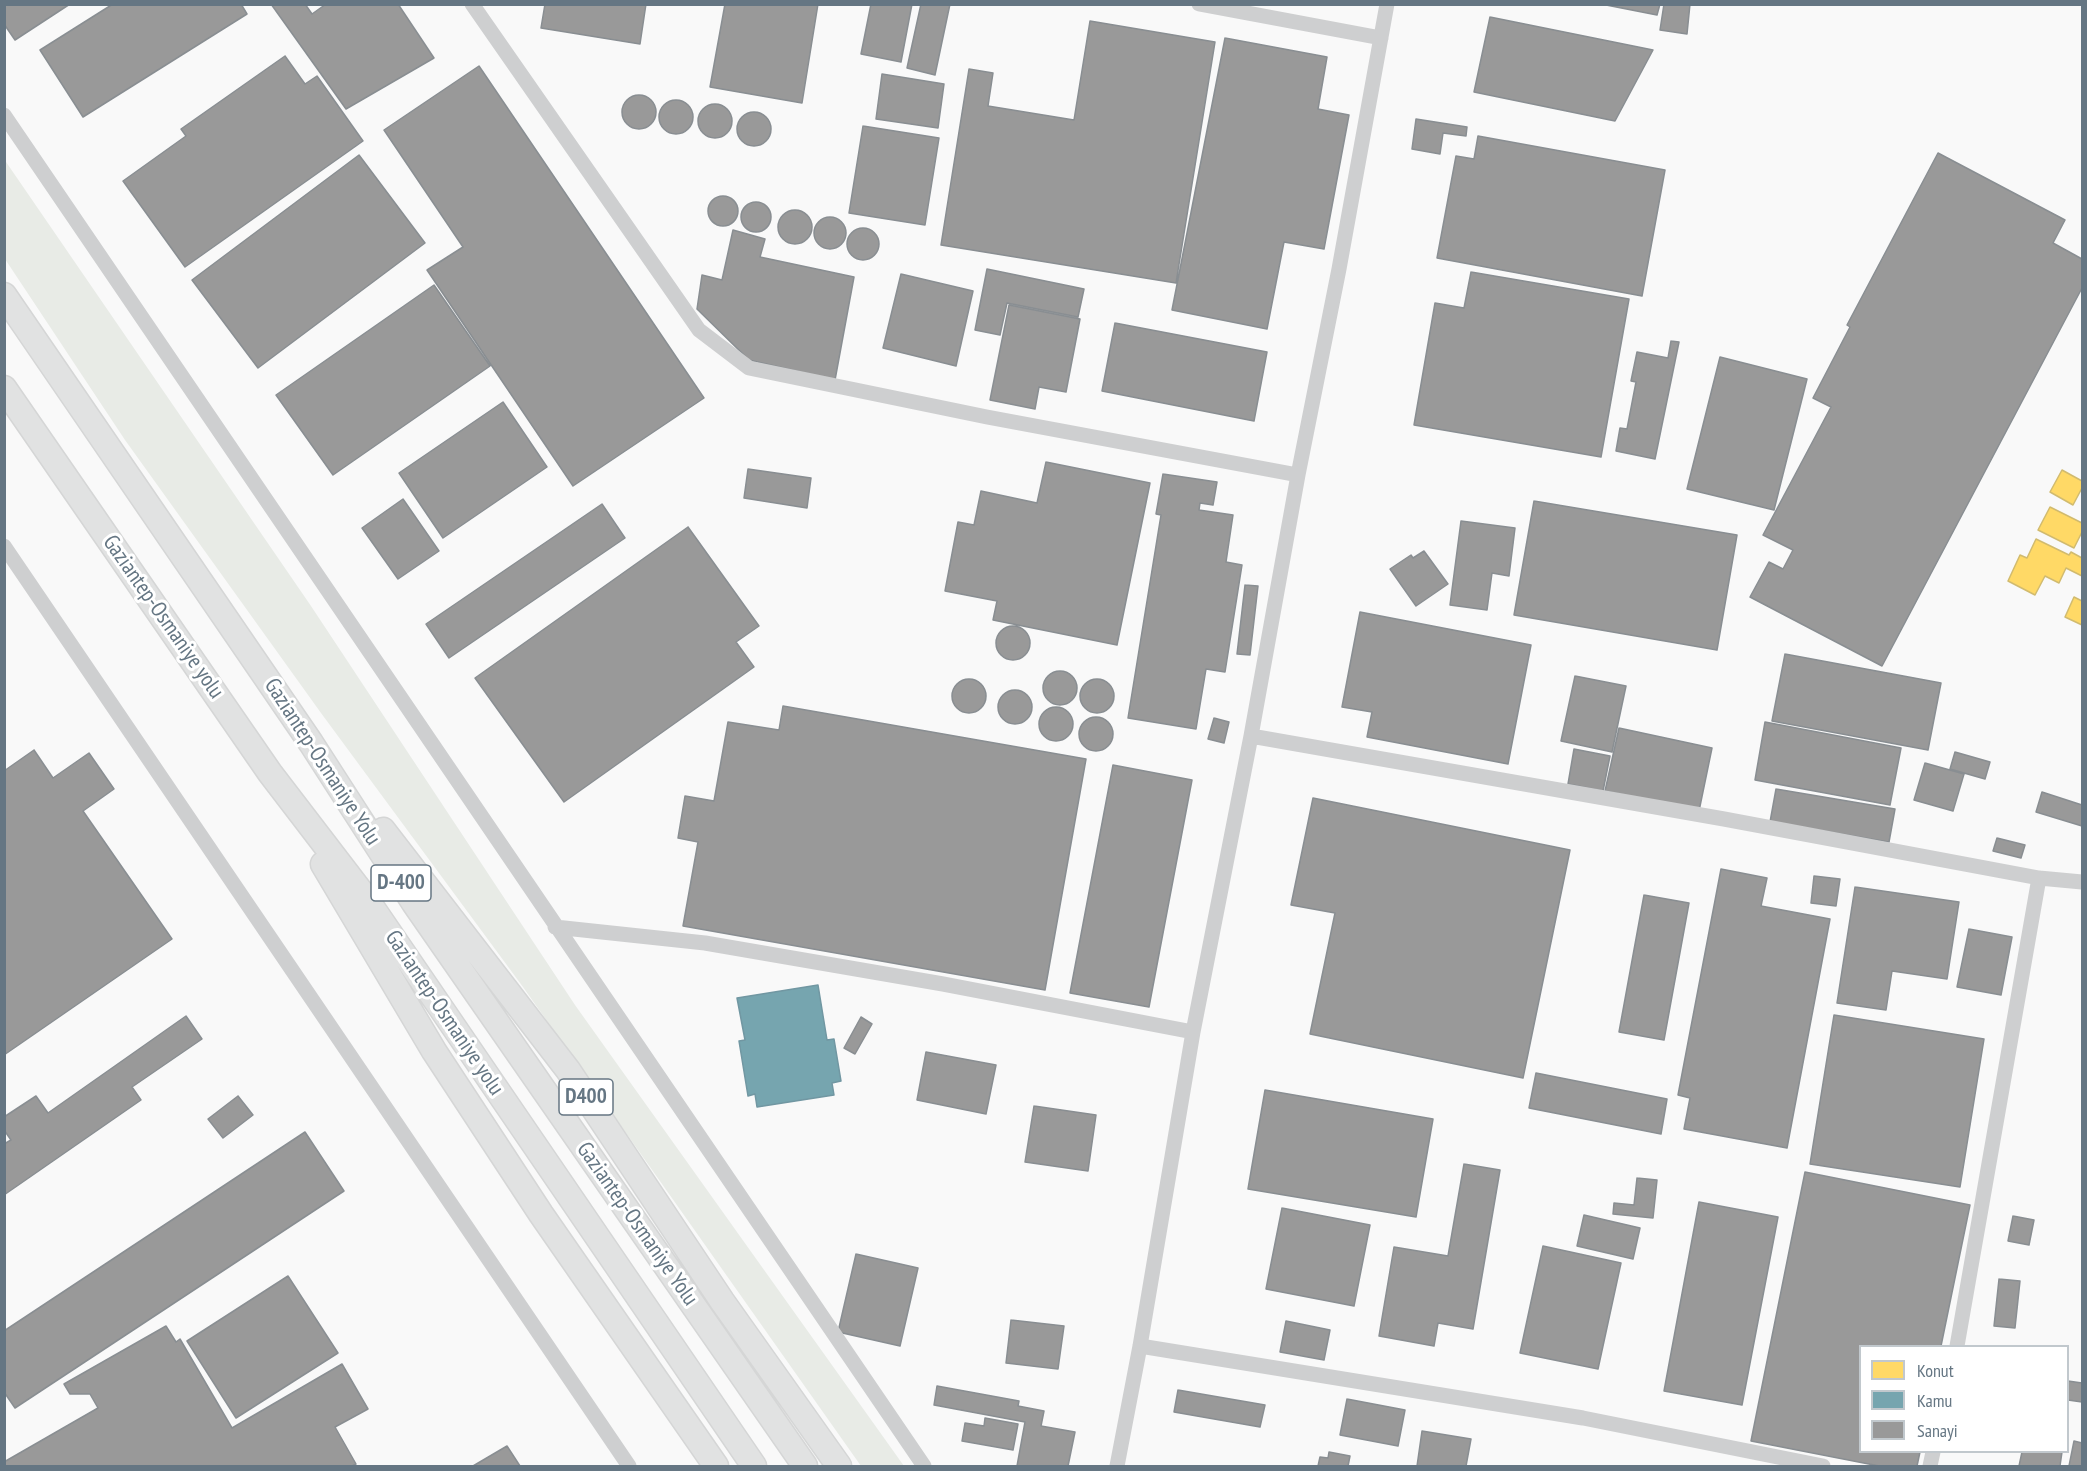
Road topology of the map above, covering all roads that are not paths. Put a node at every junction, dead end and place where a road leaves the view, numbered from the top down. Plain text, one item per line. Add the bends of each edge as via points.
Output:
1 (472, 4) edge
2 (1200, 4) edge
3 (1387, 4) edge
4 (1381, 38) junction
5 (4, 115) edge
6 (4, 295) edge
7 (4, 387) edge
8 (1298, 475) junction
9 (4, 546) edge
10 (1251, 736) junction
11 (311, 743) junction
12 (270, 773) junction
13 (2039, 878) junction
14 (2082, 882) edge
15 (555, 927) junction
16 (1193, 1032) junction
17 (1957, 1345) edge
18 (1140, 1346) junction
19 (628, 1467) edge
20 (716, 1467) edge
21 (754, 1467) edge
22 (805, 1467) edge
23 (839, 1467) edge
24 (924, 1467) edge
25 (1117, 1467) edge
26 (1823, 1467) edge

1 - 8 street via 699,330 749,368
2 - 4 street
3 - 4 street
4 - 8 street
5 - 15 street
6 - 11 highway, Gaziantep-Osmaniye Yolu / D-400
7 - 12 highway, Gaziantep-Osmaniye yolu / D-400
8 - 10 street
9 - 19 street
10 - 13 street
10 - 16 street
11 - 22 highway, Gaziantep-Osmaniye Yolu / D-400 via 414,903
11 - 23 highway, D400 via 410,863 568,1070 722,1301
12 - 20 highway via 434,1051
12 - 21 highway, Gaziantep-Osmaniye yolu / D-400 via 364,897
13 - 14 street
13 - 17 street
15 - 16 street via 705,943
15 - 24 street
16 - 18 street
18 - 25 street
18 - 26 street via 1583,1418

